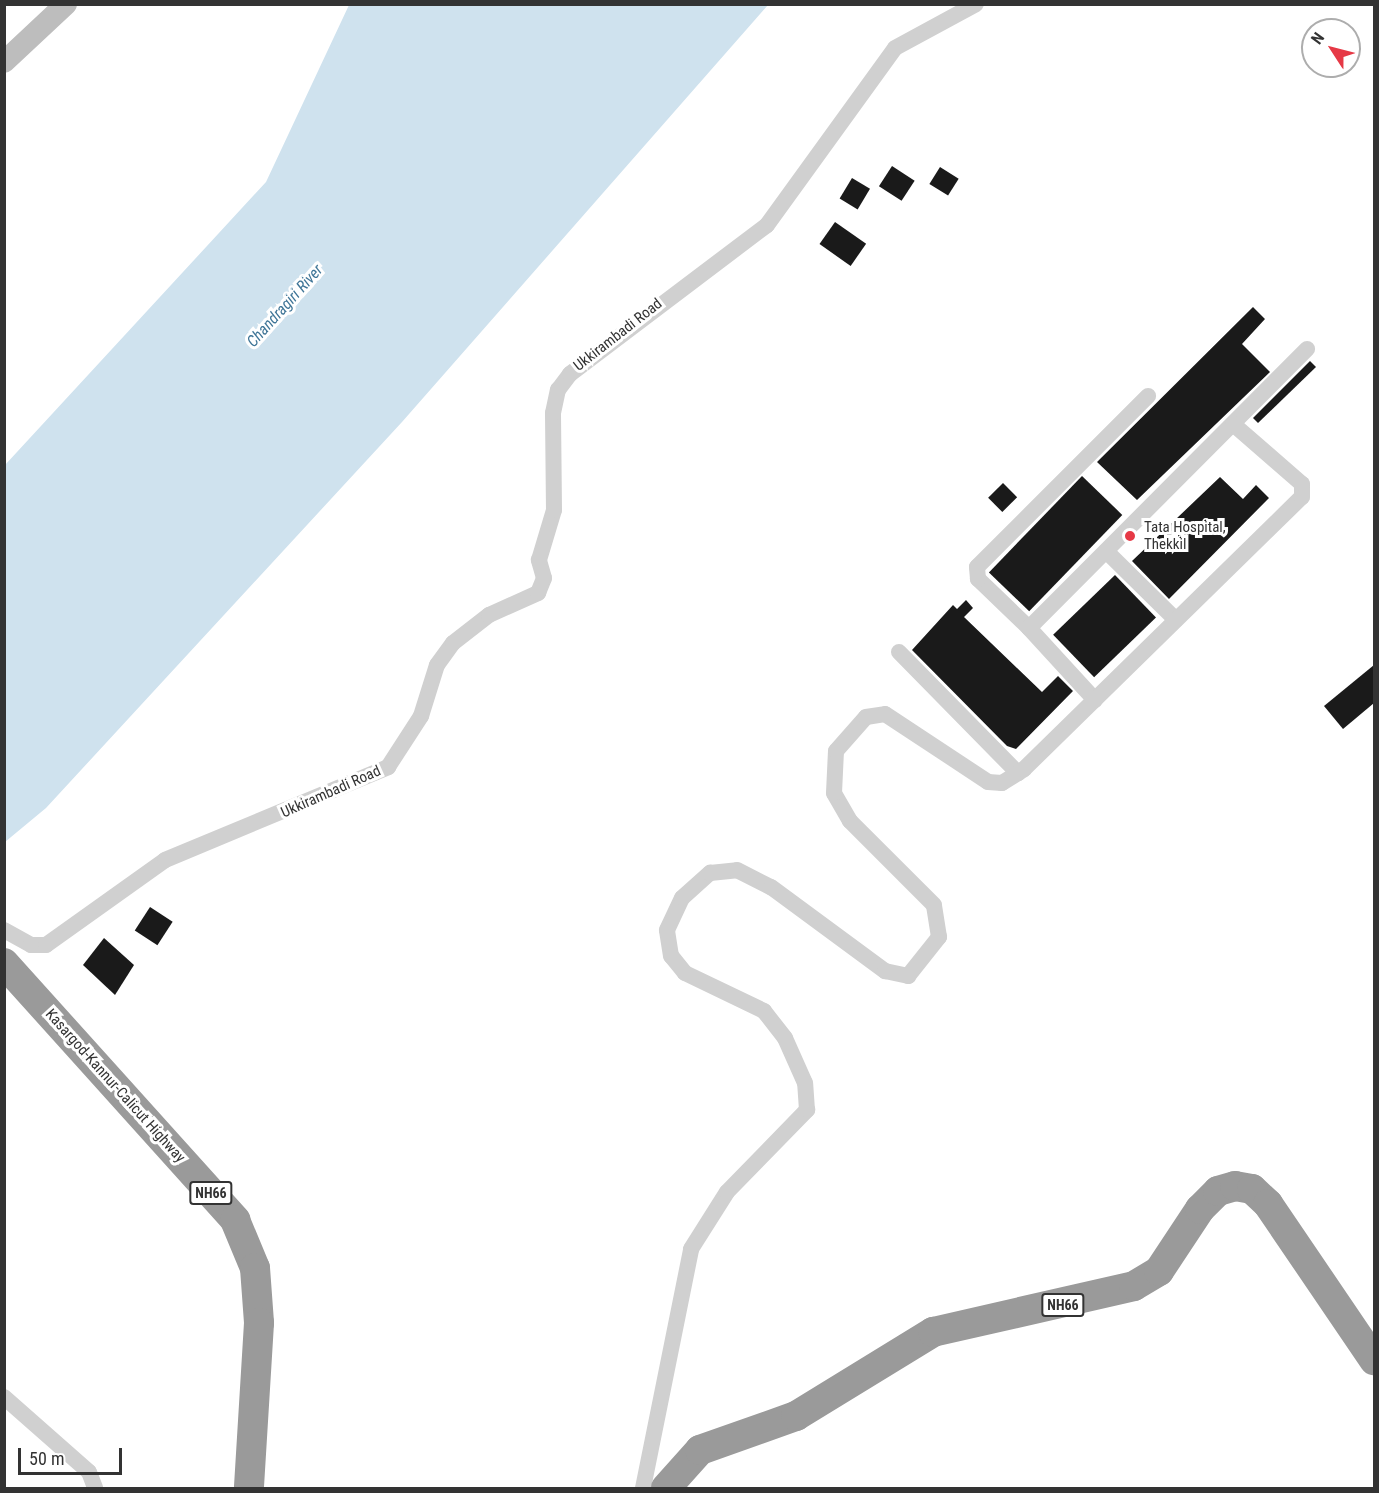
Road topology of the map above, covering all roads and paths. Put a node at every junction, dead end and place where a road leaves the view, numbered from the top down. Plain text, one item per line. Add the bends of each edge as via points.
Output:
1 (66, 4) edge
2 (976, 4) edge
3 (4, 62) edge
4 (1307, 349) dead end
5 (1148, 396) dead end
6 (1233, 424) junction
7 (1106, 551) junction
8 (1176, 620) junction
9 (1029, 628) junction
10 (899, 651) dead end
11 (1095, 700) junction
12 (1018, 773) junction
13 (4, 930) edge
14 (4, 963) edge
15 (1374, 1360) edge
16 (4, 1397) edge
17 (95, 1488) edge
18 (249, 1488) edge
19 (643, 1488) edge
20 (666, 1488) edge

1 - 3 main road
2 - 13 street, Ukkirambadi Road via 896,48 767,225 570,374 558,390 553,413 554,510 539,560 544,578 538,593 489,615 453,643 437,665 421,716 388,767 165,860 46,945 31,945
4 - 6 street
5 - 9 street via 977,567 978,579
6 - 7 street
6 - 8 street via 1302,484 1302,496
7 - 8 street
7 - 9 street
8 - 11 street
9 - 11 street
10 - 12 street
11 - 12 street
12 - 19 street via 1002,783 988,782 885,714 866,717 836,751 834,793 850,821 934,905 939,937 908,976 885,971 771,887 737,870 710,873 682,898 667,930 671,956 685,973 764,1011 785,1038 805,1083 807,1110 727,1192 691,1249
14 - 18 highway, Kasargod-Kannur-Calicut Highway / NH66 via 235,1220 255,1268 259,1323
15 - 20 highway, NH66 via 1268,1204 1252,1190 1235,1186 1218,1191 1200,1209 1159,1270 1134,1286 933,1332 796,1416 700,1450
16 - 17 street via 89,1472

